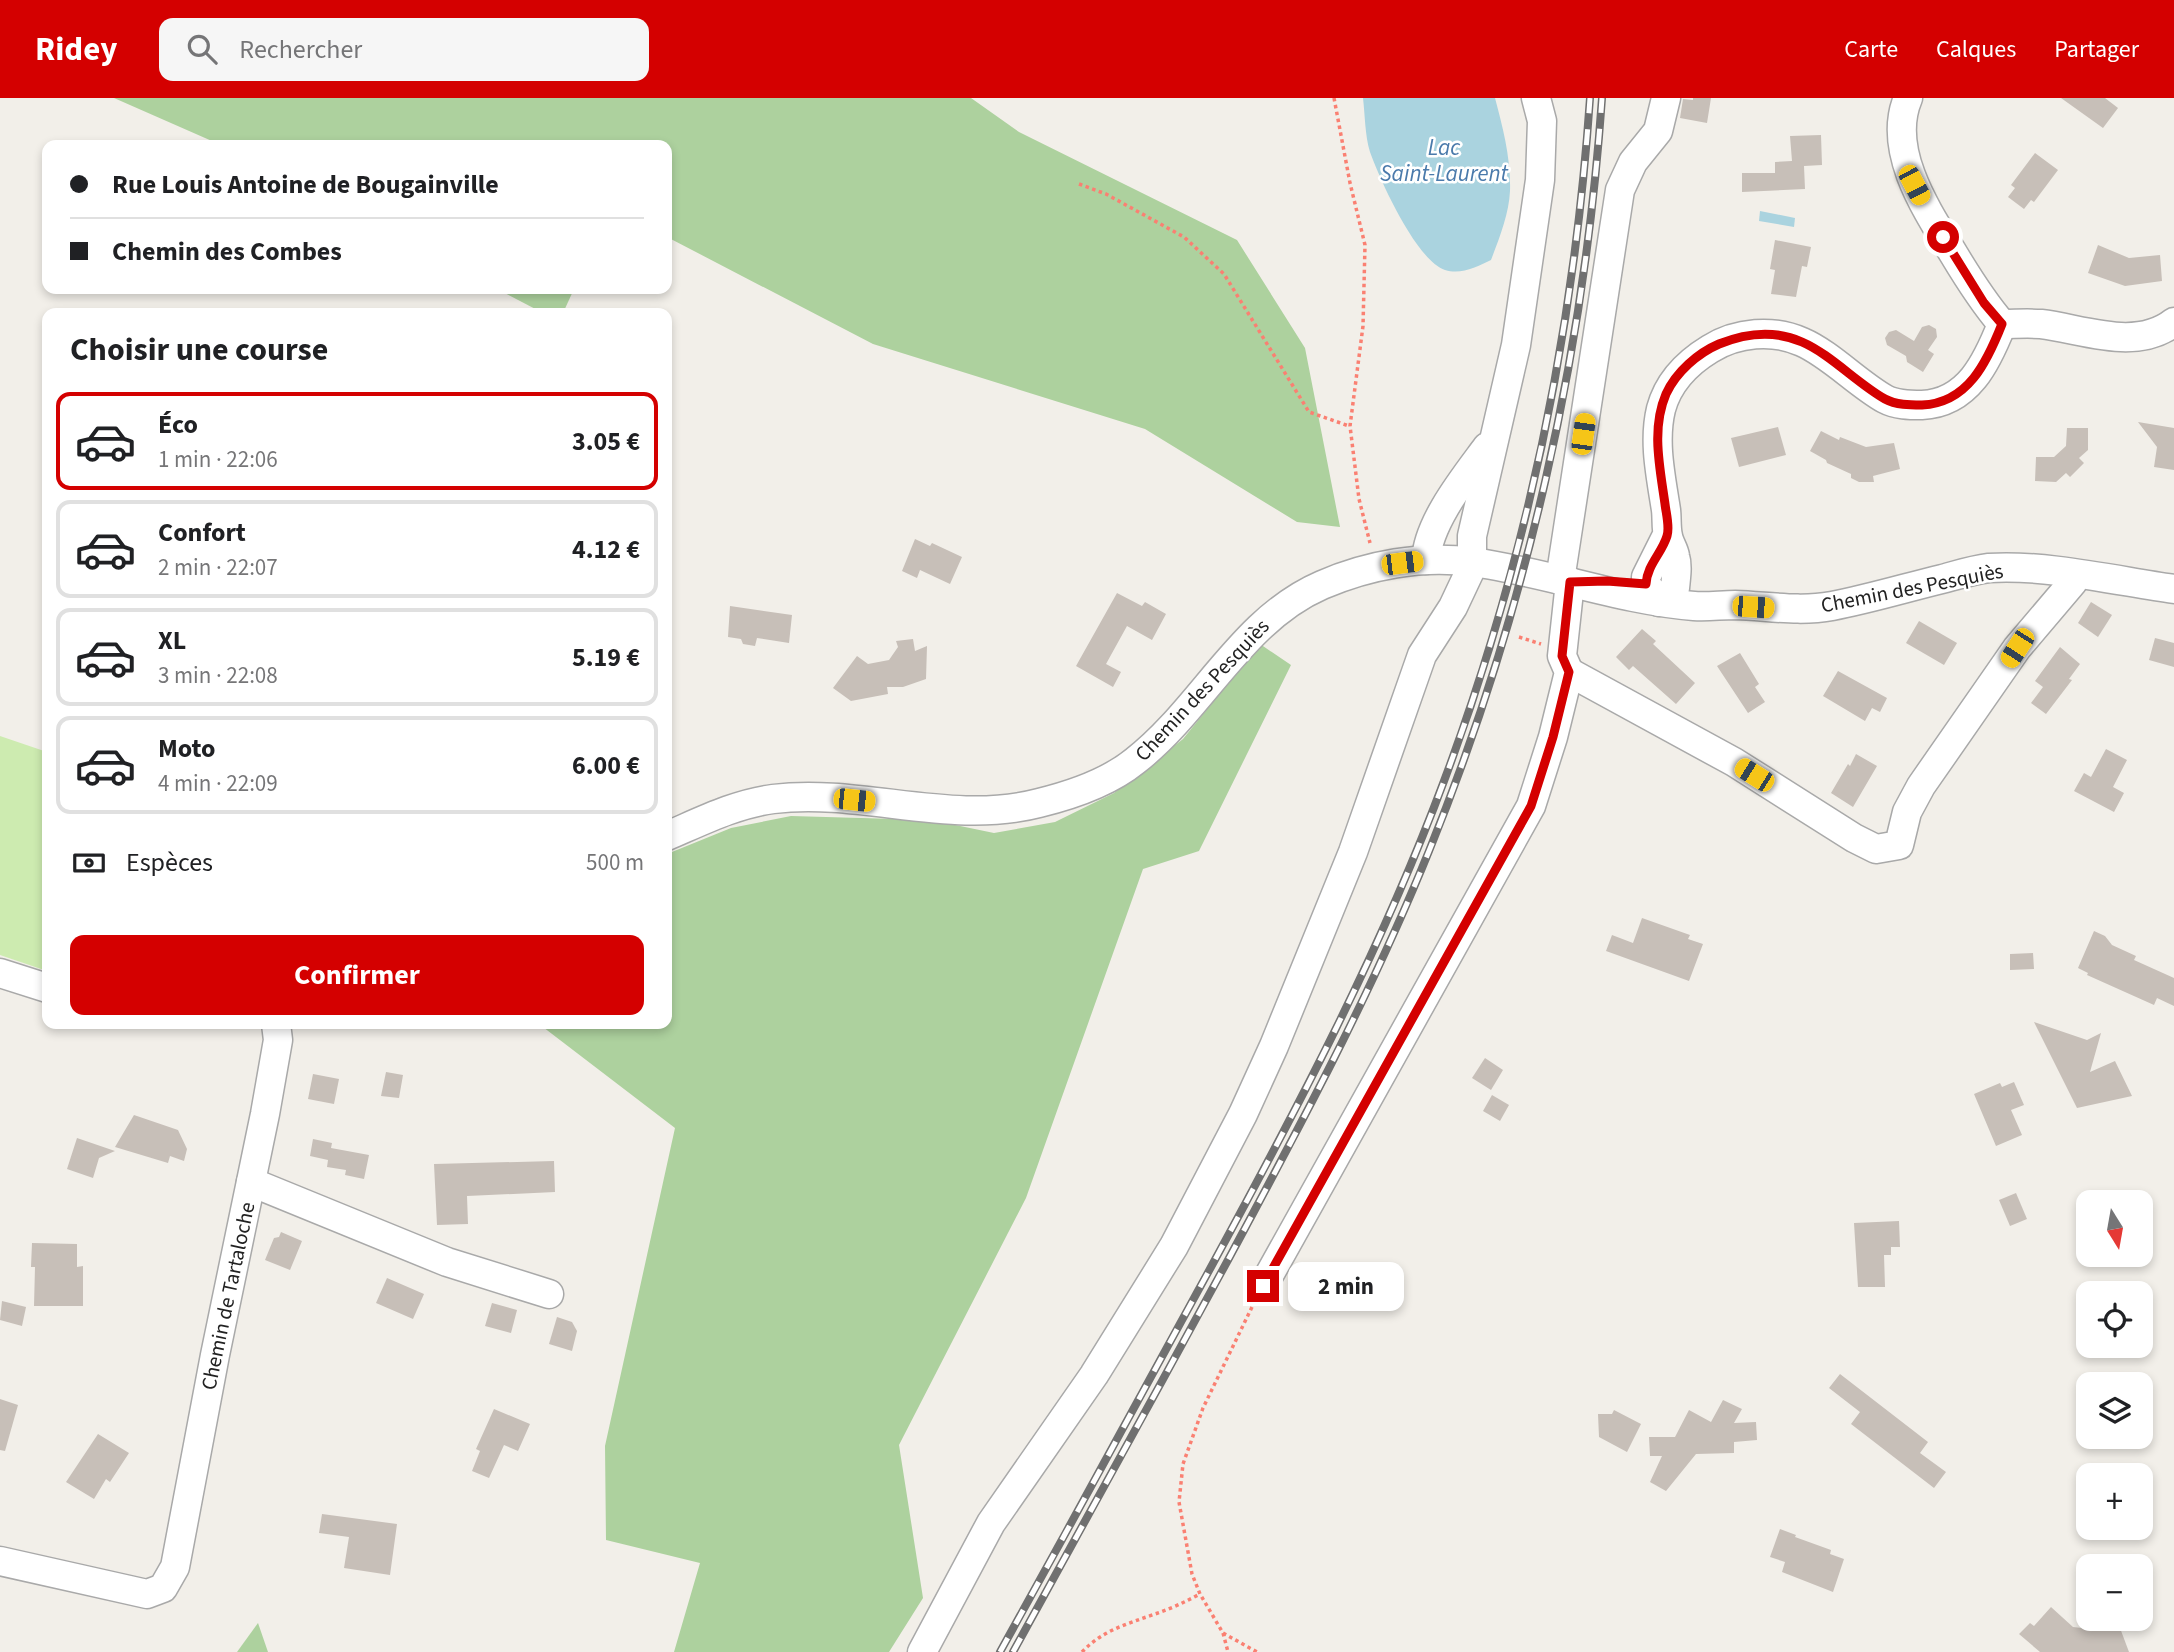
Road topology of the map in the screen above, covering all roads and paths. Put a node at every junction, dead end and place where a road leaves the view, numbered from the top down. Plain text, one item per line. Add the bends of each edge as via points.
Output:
1 (1334, 98) edge
2 (1536, 98) edge
3 (1666, 98) edge
4 (1908, 98) edge
5 (1079, 184) dead end
6 (2174, 322) edge
7 (2002, 324) junction
8 (1350, 426) junction
9 (1493, 439) junction
10 (1372, 552) dead end
11 (1426, 560) junction
12 (1472, 562) junction
13 (2074, 574) junction
14 (1565, 581) junction
15 (2174, 589) edge
16 (1660, 591) junction
17 (1519, 637) dead end
18 (1534, 642) dead end
19 (1569, 672) junction
20 (672, 834) edge
21 (0, 973) edge
22 (42, 986) edge
23 (277, 1029) edge
24 (251, 1182) junction
25 (1263, 1286) joint
26 (549, 1294) dead end
27 (0, 1561) edge
28 (1200, 1594) junction
29 (1223, 1633) junction
30 (922, 1652) edge
31 (1082, 1652) edge
32 (1228, 1652) edge
33 (1257, 1652) edge

1 - 8 path via 1365,263 1363,326
2 - 9 street via 1542,121 1540,180 1516,345
3 - 14 street via 1658,131 1633,162 1620,190
4 - 7 street via 1903,134 1914,185 1984,303
5 - 8 path via 1184,237 1224,274 1309,412
6 - 7 street via 2148,334 2127,337 2039,324
7 - 16 street via 1991,353 1963,391 1926,404 1887,400 1803,342 1783,336 1736,337 1693,360 1676,377 1661,411 1658,449 1667,535 1646,577
8 - 10 path via 1359,499
9 - 11 street via 1440,518
9 - 12 street via 1472,537
11 - 12 street, Chemin des Pesquiès
11 - 20 street, Chemin des Pesquiès via 1348,574 1277,610 1173,727 1134,762 1074,793 999,810 947,810 831,798 775,799 735,806
12 - 14 street, Chemin des Pesquiès
12 - 30 street via 1453,607 1422,656 1353,852 1243,1114 1174,1245 1094,1375 991,1523
13 - 15 street, Chemin des Pesquiès
13 - 16 street, Chemin des Pesquiès via 1985,568 1832,606 1794,610 1733,605 1706,595
13 - 19 street via 2073,582 2017,648 1921,786 1907,812 1899,845 1876,849 1854,838 1734,762
14 - 16 street, Chemin des Pesquiès via 1607,581
14 - 19 street via 1562,656
17 - 18 path
19 - 25 street via 1531,806
21 - 22 street
23 - 24 street, Chemin de Tartaloche
24 - 26 street via 447,1262
24 - 27 street, Chemin de Tartaloche via 175,1567 163,1588 147,1594
25 - 28 path via 1203,1408 1180,1477 1180,1515
28 - 29 path
28 - 31 path via 1117,1626
29 - 32 path
29 - 33 path

